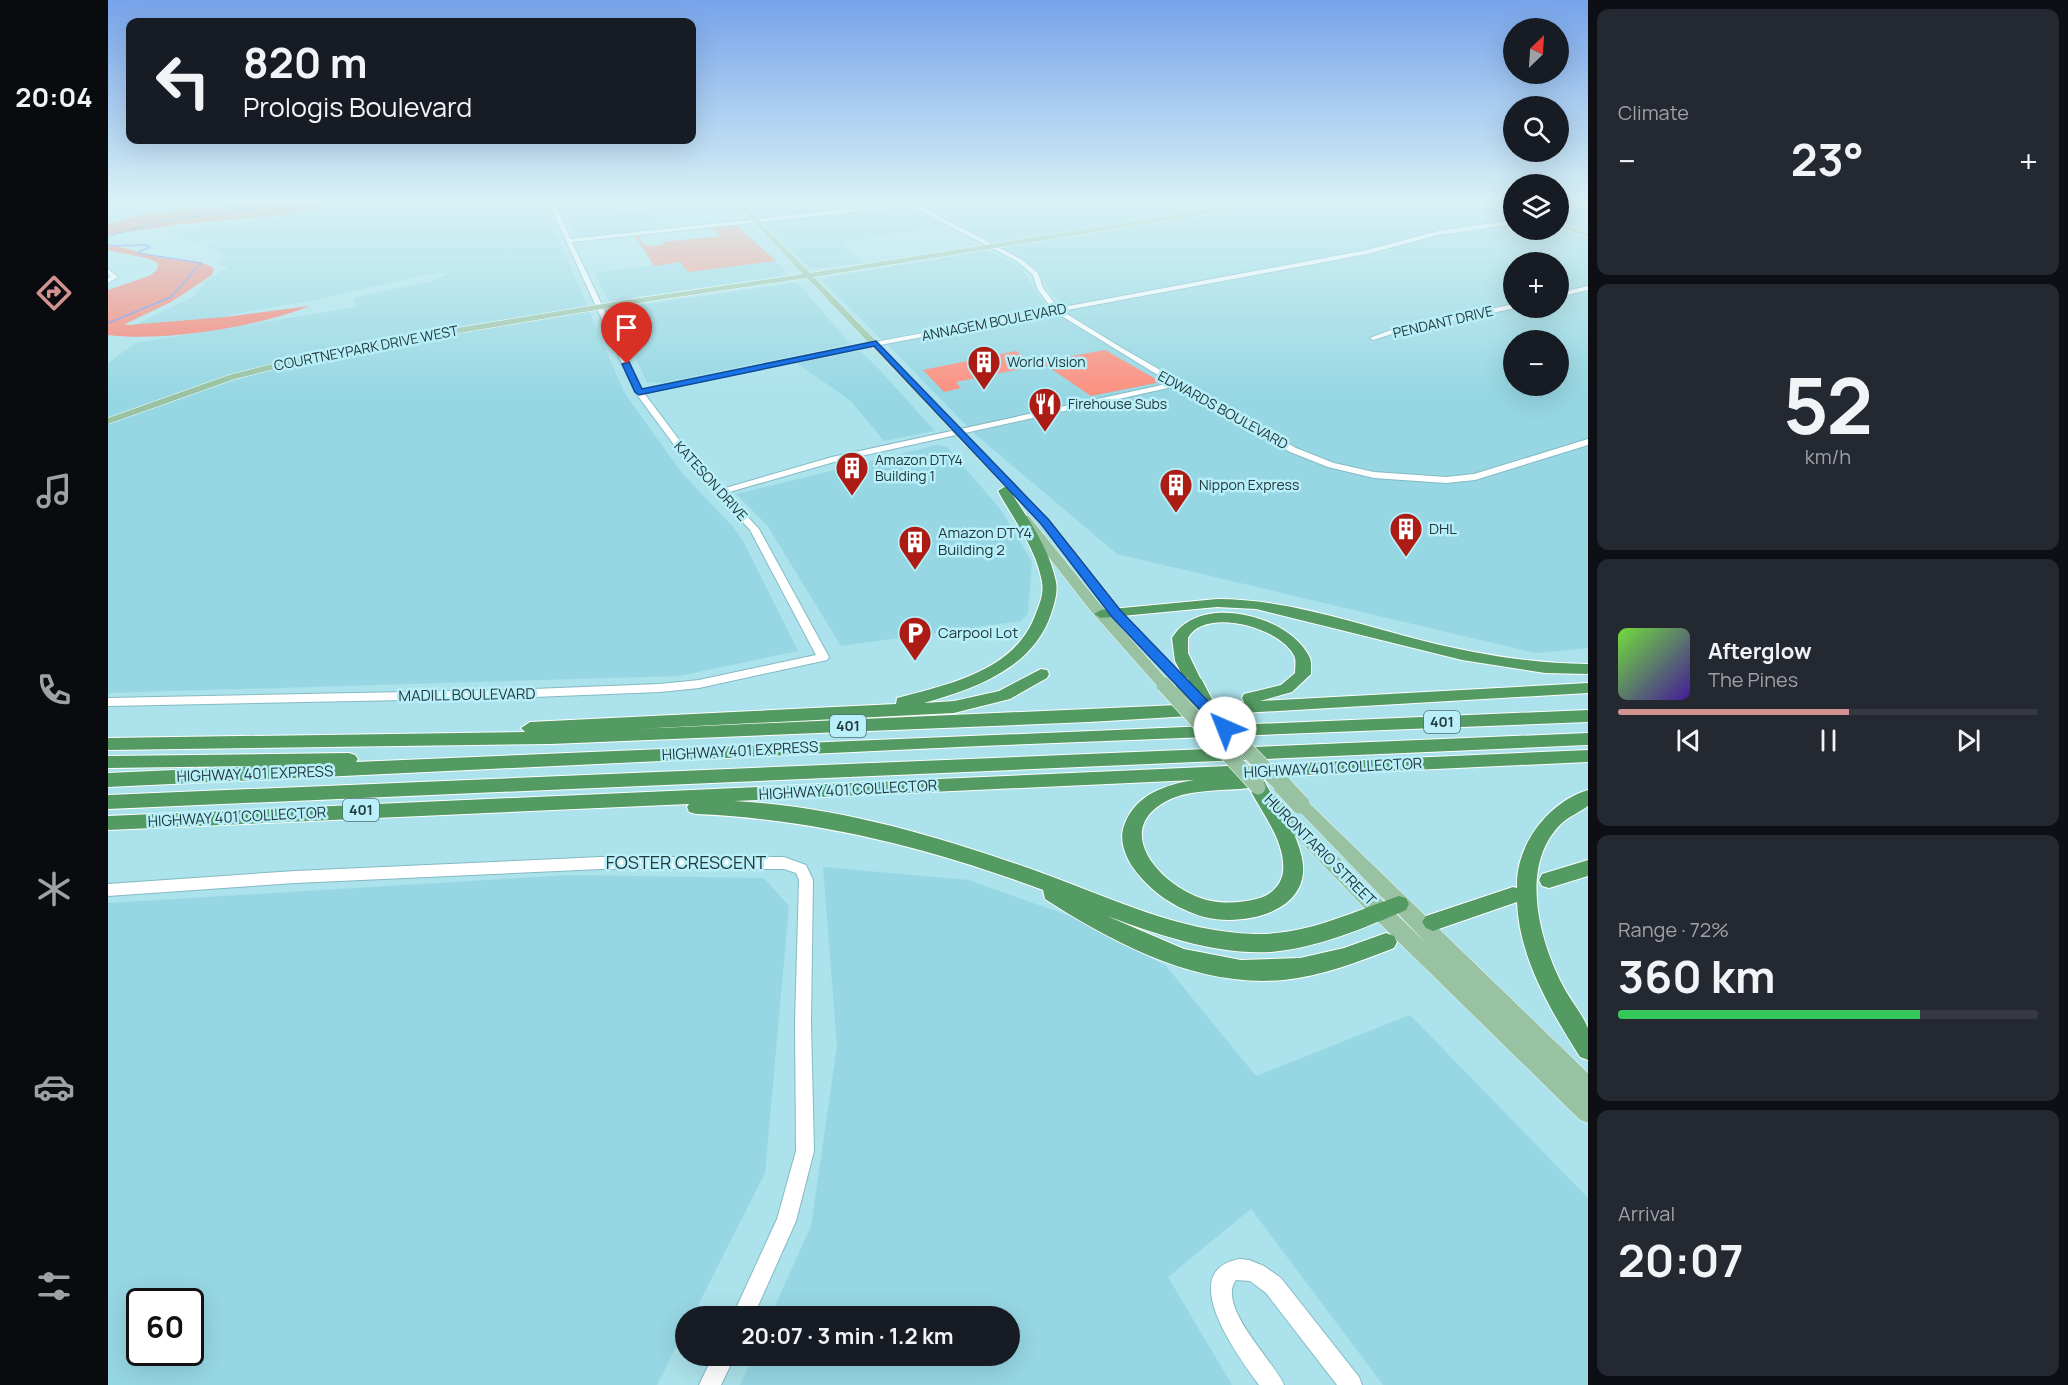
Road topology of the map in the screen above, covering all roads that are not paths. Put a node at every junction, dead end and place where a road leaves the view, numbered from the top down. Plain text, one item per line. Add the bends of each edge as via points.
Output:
1 (581, 266) edge
2 (792, 266) edge
3 (794, 266) edge
4 (873, 266) edge
5 (1025, 266) edge
6 (1293, 266) edge
7 (108, 271) edge
8 (803, 276) junction
9 (108, 281) edge
10 (1588, 288) edge
11 (1569, 292) edge
12 (600, 307) junction
13 (1503, 308) edge
14 (1056, 310) junction
15 (1373, 339) dead end
16 (876, 344) junction
17 (864, 346) junction
18 (1177, 384) junction
19 (639, 392) junction
20 (108, 421) edge
21 (954, 433) junction
22 (1588, 442) edge
23 (1004, 491) junction
24 (720, 492) junction
25 (1109, 614) junction
26 (823, 657) joint
27 (1588, 669) edge
28 (1041, 674) dead end
29 (1189, 684) junction
30 (1588, 688) edge
31 (108, 702) edge
32 (1588, 705) edge
33 (1210, 712) joint
34 (805, 713) junction
35 (1089, 716) junction
36 (1588, 716) edge
37 (1297, 727) junction
38 (1588, 739) edge
39 (363, 740) junction
40 (108, 744) edge
41 (1588, 756) edge
42 (108, 762) edge
43 (451, 765) junction
44 (1326, 768) junction
45 (108, 780) edge
46 (1258, 787) joint
47 (1588, 797) edge
48 (108, 802) edge
49 (542, 805) junction
50 (1271, 805) junction
51 (108, 823) edge
52 (1588, 868) edge
53 (1023, 874) junction
54 (1549, 880) dead end
55 (108, 890) edge
56 (1513, 895) dead end
57 (1390, 908) junction
58 (1433, 922) dead end
59 (1386, 942) dead end
60 (1588, 1049) edge
61 (1588, 1088) edge
62 (1588, 1112) edge
63 (747, 1306) edge
64 (719, 1366) edge
65 (710, 1385) edge
66 (1273, 1385) edge
67 (1351, 1385) edge

1 - 12 street, KATESON DRIVE
2 - 8 main road, HURONTARIO STREET
3 - 8 main road, HURONTARIO STREET
4 - 8 main road, COURTNEYPARK DRIVE WEST
5 - 14 street, EDWARDS BOULEVARD via 1036,274 1040,288
6 - 14 street, ANNAGEM BOULEVARD
7 - 9 street via 115,277
8 - 12 main road, COURTNEYPARK DRIVE WEST
8 - 16 main road, HURONTARIO STREET
8 - 17 main road, HURONTARIO STREET
10 - 11 street
12 - 19 street, KATESON DRIVE
12 - 20 main road, COURTNEYPARK DRIVE WEST via 410,336 284,362
13 - 15 street, PENDANT DRIVE via 1396,330
14 - 16 street, ANNAGEM BOULEVARD
14 - 18 street, EDWARDS BOULEVARD
16 - 17 street, ANNAGEM BOULEVARD
16 - 21 main road, HURONTARIO STREET
17 - 19 street, ANNAGEM BOULEVARD
17 - 21 main road, HURONTARIO STREET
18 - 21 street
18 - 22 street, EDWARDS BOULEVARD via 1293,450 1331,465 1374,475 1416,480 1475,477
19 - 24 street, KATESON DRIVE via 689,459
21 - 23 main road, HURONTARIO STREET
21 - 24 street via 832,460
21 - 25 main road, HURONTARIO STREET via 1045,522
23 - 25 main road, HURONTARIO STREET
23 - 34 highway via 1037,548 1050,583 1042,622 1028,642 991,671 944,692 903,702
24 - 26 street, KATESON DRIVE via 760,538
25 - 27 highway via 1191,604 1253,604 1481,659
25 - 29 main road, HURONTARIO STREET
25 - 46 main road, HURONTARIO STREET, bridge via 1164,685
26 - 31 street, MADILL BOULEVARD via 699,684 660,688
28 - 34 highway via 1004,694 954,707
29 - 33 highway, bridge
29 - 35 highway via 1178,646 1180,635 1196,622 1211,618 1241,619 1272,629 1290,641 1305,661 1301,681 1271,695
30 - 35 highway, 401
32 - 37 highway
33 - 57 main road, HURONTARIO STREET, bridge via 1300,804
34 - 39 highway
35 - 39 highway, 401 via 551,738
36 - 37 highway, HIGHWAY 401 EXPRESS / 401
37 - 43 highway, HIGHWAY 401 EXPRESS / 401
38 - 48 highway, HIGHWAY 401 EXPRESS / 401
39 - 40 highway, 401
41 - 44 highway, HIGHWAY 401 COLLECTOR / 401
42 - 43 highway via 420,759
43 - 45 highway, HIGHWAY 401 EXPRESS / 401
44 - 49 highway, HIGHWAY 401 COLLECTOR / 401
44 - 50 highway via 1311,775 1168,793 1141,809 1132,822 1132,849 1149,876 1180,899 1222,912 1258,909 1276,901 1292,880 1289,849
46 - 50 highway
47 - 60 highway via 1561,815 1543,836 1531,862 1526,897 1540,961
49 - 51 highway, HIGHWAY 401 COLLECTOR / 401 via 419,807
49 - 53 highway via 707,807 788,813 916,839
50 - 57 main road, HURONTARIO STREET
52 - 54 highway
53 - 57 highway via 1173,930 1220,940 1288,941
53 - 59 highway via 1076,909 1116,929 1170,952 1227,968 1290,969 1343,958
55 - 63 street, FOSTER CRESCENT via 601,863 784,863 797,867 806,880 805,1151 786,1221
56 - 58 highway
57 - 61 main road, HURONTARIO STREET
57 - 62 main road, HURONTARIO STREET
64 - 65 street
66 - 67 street via 1224,1308 1222,1280 1228,1273 1237,1270 1258,1274 1275,1287

